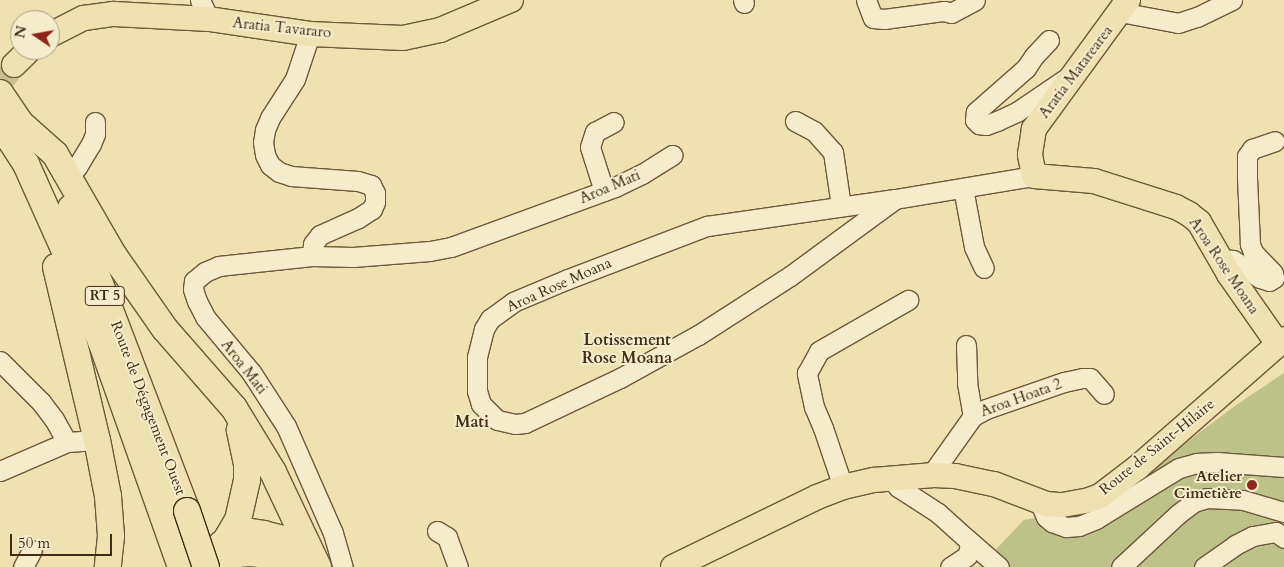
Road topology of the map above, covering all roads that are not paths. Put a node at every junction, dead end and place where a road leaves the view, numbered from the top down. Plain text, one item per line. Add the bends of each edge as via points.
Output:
1 (511, 0) edge
2 (866, 0) edge
3 (975, 0) edge
4 (1232, 0) edge
5 (1124, 6) edge
6 (205, 9) edge
7 (60, 30) edge
8 (310, 34) junction
9 (1049, 40) dead end
10 (1074, 73) junction
11 (0, 93) edge
12 (795, 120) dead end
13 (95, 122) dead end
14 (614, 122) dead end
15 (10, 123) edge
16 (1275, 141) dead end
17 (672, 155) dead end
18 (26, 164) junction
19 (68, 176) junction
20 (1034, 176) junction
21 (963, 188) junction
22 (604, 191) junction
23 (895, 199) junction
24 (841, 206) junction
25 (312, 256) junction
26 (1221, 259) junction
27 (984, 268) dead end
28 (1278, 284) edge
29 (908, 300) dead end
30 (1282, 342) edge
31 (966, 345) dead end
32 (0, 361) edge
33 (1104, 394) dead end
34 (234, 408) junction
35 (973, 416) junction
36 (98, 440) junction
37 (67, 442) junction
38 (1284, 467) edge
39 (0, 471) edge
40 (931, 475) junction
41 (892, 479) junction
42 (843, 487) junction
43 (1039, 501) junction
44 (1282, 512) edge
45 (437, 531) dead end
46 (1280, 535) edge
47 (968, 540) junction
48 (32, 550) dead end
49 (219, 558) edge
50 (304, 564) edge
51 (23, 567) edge
52 (108, 567) edge
53 (181, 567) edge
54 (191, 567) edge
55 (343, 567) edge
56 (458, 567) edge
57 (674, 567) edge
58 (950, 567) edge
59 (998, 567) edge
60 (1121, 567) edge
61 (1204, 567) edge

1 - 8 main road, Aratia Tavararo via 421,36
2 - 3 street via 873,18 884,19 944,11 952,13
4 - 5 street via 1178,23
5 - 10 main road, Aratia Matarearea
6 - 7 main road, Aratia Tavararo via 97,15
6 - 8 main road, Aratia Tavararo
8 - 25 street via 295,79 265,130 265,155 279,172 291,176 358,181 371,185 375,193 372,209 320,235 313,244
9 - 10 street via 1026,68 976,112 979,124 998,121 1018,111
10 - 20 main road, Aratia Matarearea via 1034,129 1030,155
11 - 15 highway, Route de Dégagement Ouest / RT 5
12 - 24 street via 814,131 834,152
13 - 19 street via 91,144
14 - 22 street via 595,132 590,147
15 - 18 highway, Route de Dégagement Ouest / RT 5
15 - 19 highway via 46,144
15 - 49 highway, Route de Dégagement Ouest / RT 5, bridge via 64,192 187,511
16 - 28 street via 1252,149 1247,156 1250,244
17 - 22 street, Aroa Mati via 642,174
18 - 36 highway via 31,193 48,238 66,303
18 - 53 highway, Route de Dégagement Ouest / RT 5 via 98,332
19 - 34 highway via 114,256 165,329
20 - 21 street, Aroa Rose Moana
20 - 26 main road, Aroa Rose Moana via 1094,181 1176,207 1199,222
21 - 23 street, Aroa Rose Moana
21 - 27 street via 972,240
22 - 25 street, Aroa Mati via 451,247 353,257
23 - 24 street, Aroa Rose Moana
23 - 24 street, Aroa Rose Moana via 790,276 698,335 620,378 525,423 497,420 481,404 476,378 480,342 490,319 513,302 707,226
25 - 55 street, Aroa Mati via 219,266 194,281 193,289 205,317 251,372 286,426 333,533
26 - 28 street via 1233,260 1260,278
26 - 30 main road, Aroa Rose Moana via 1249,304
29 - 42 street via 819,351 807,373 814,407
30 - 43 main road, Route de Saint-Hilaire via 1100,496 1062,505
31 - 35 street via 967,383
32 - 37 street via 42,402
33 - 35 street, Aroa Hoata 2 via 1090,378 1083,378 1051,386
34 - 49 highway via 244,447 247,480 234,532
34 - 50 highway via 273,472
35 - 40 street, Aroa Hoata 2
36 - 37 street
36 - 52 highway via 108,496 111,536
37 - 39 street
38 - 43 street via 1196,463 1179,468 1079,526 1066,527 1052,522
40 - 41 main road, Route de Saint-Hilaire
40 - 43 main road, Route de Saint-Hilaire via 979,480
41 - 42 main road, Route de Saint-Hilaire
41 - 47 street
42 - 57 main road, Route de Saint-Hilaire
44 - 46 street
44 - 60 street via 1243,500 1207,498 1194,502
45 - 56 street via 447,537
46 - 61 street via 1247,539
47 - 58 street via 967,556
47 - 59 street
48 - 51 street
49 - 50 main road via 268,556
49 - 54 main road

